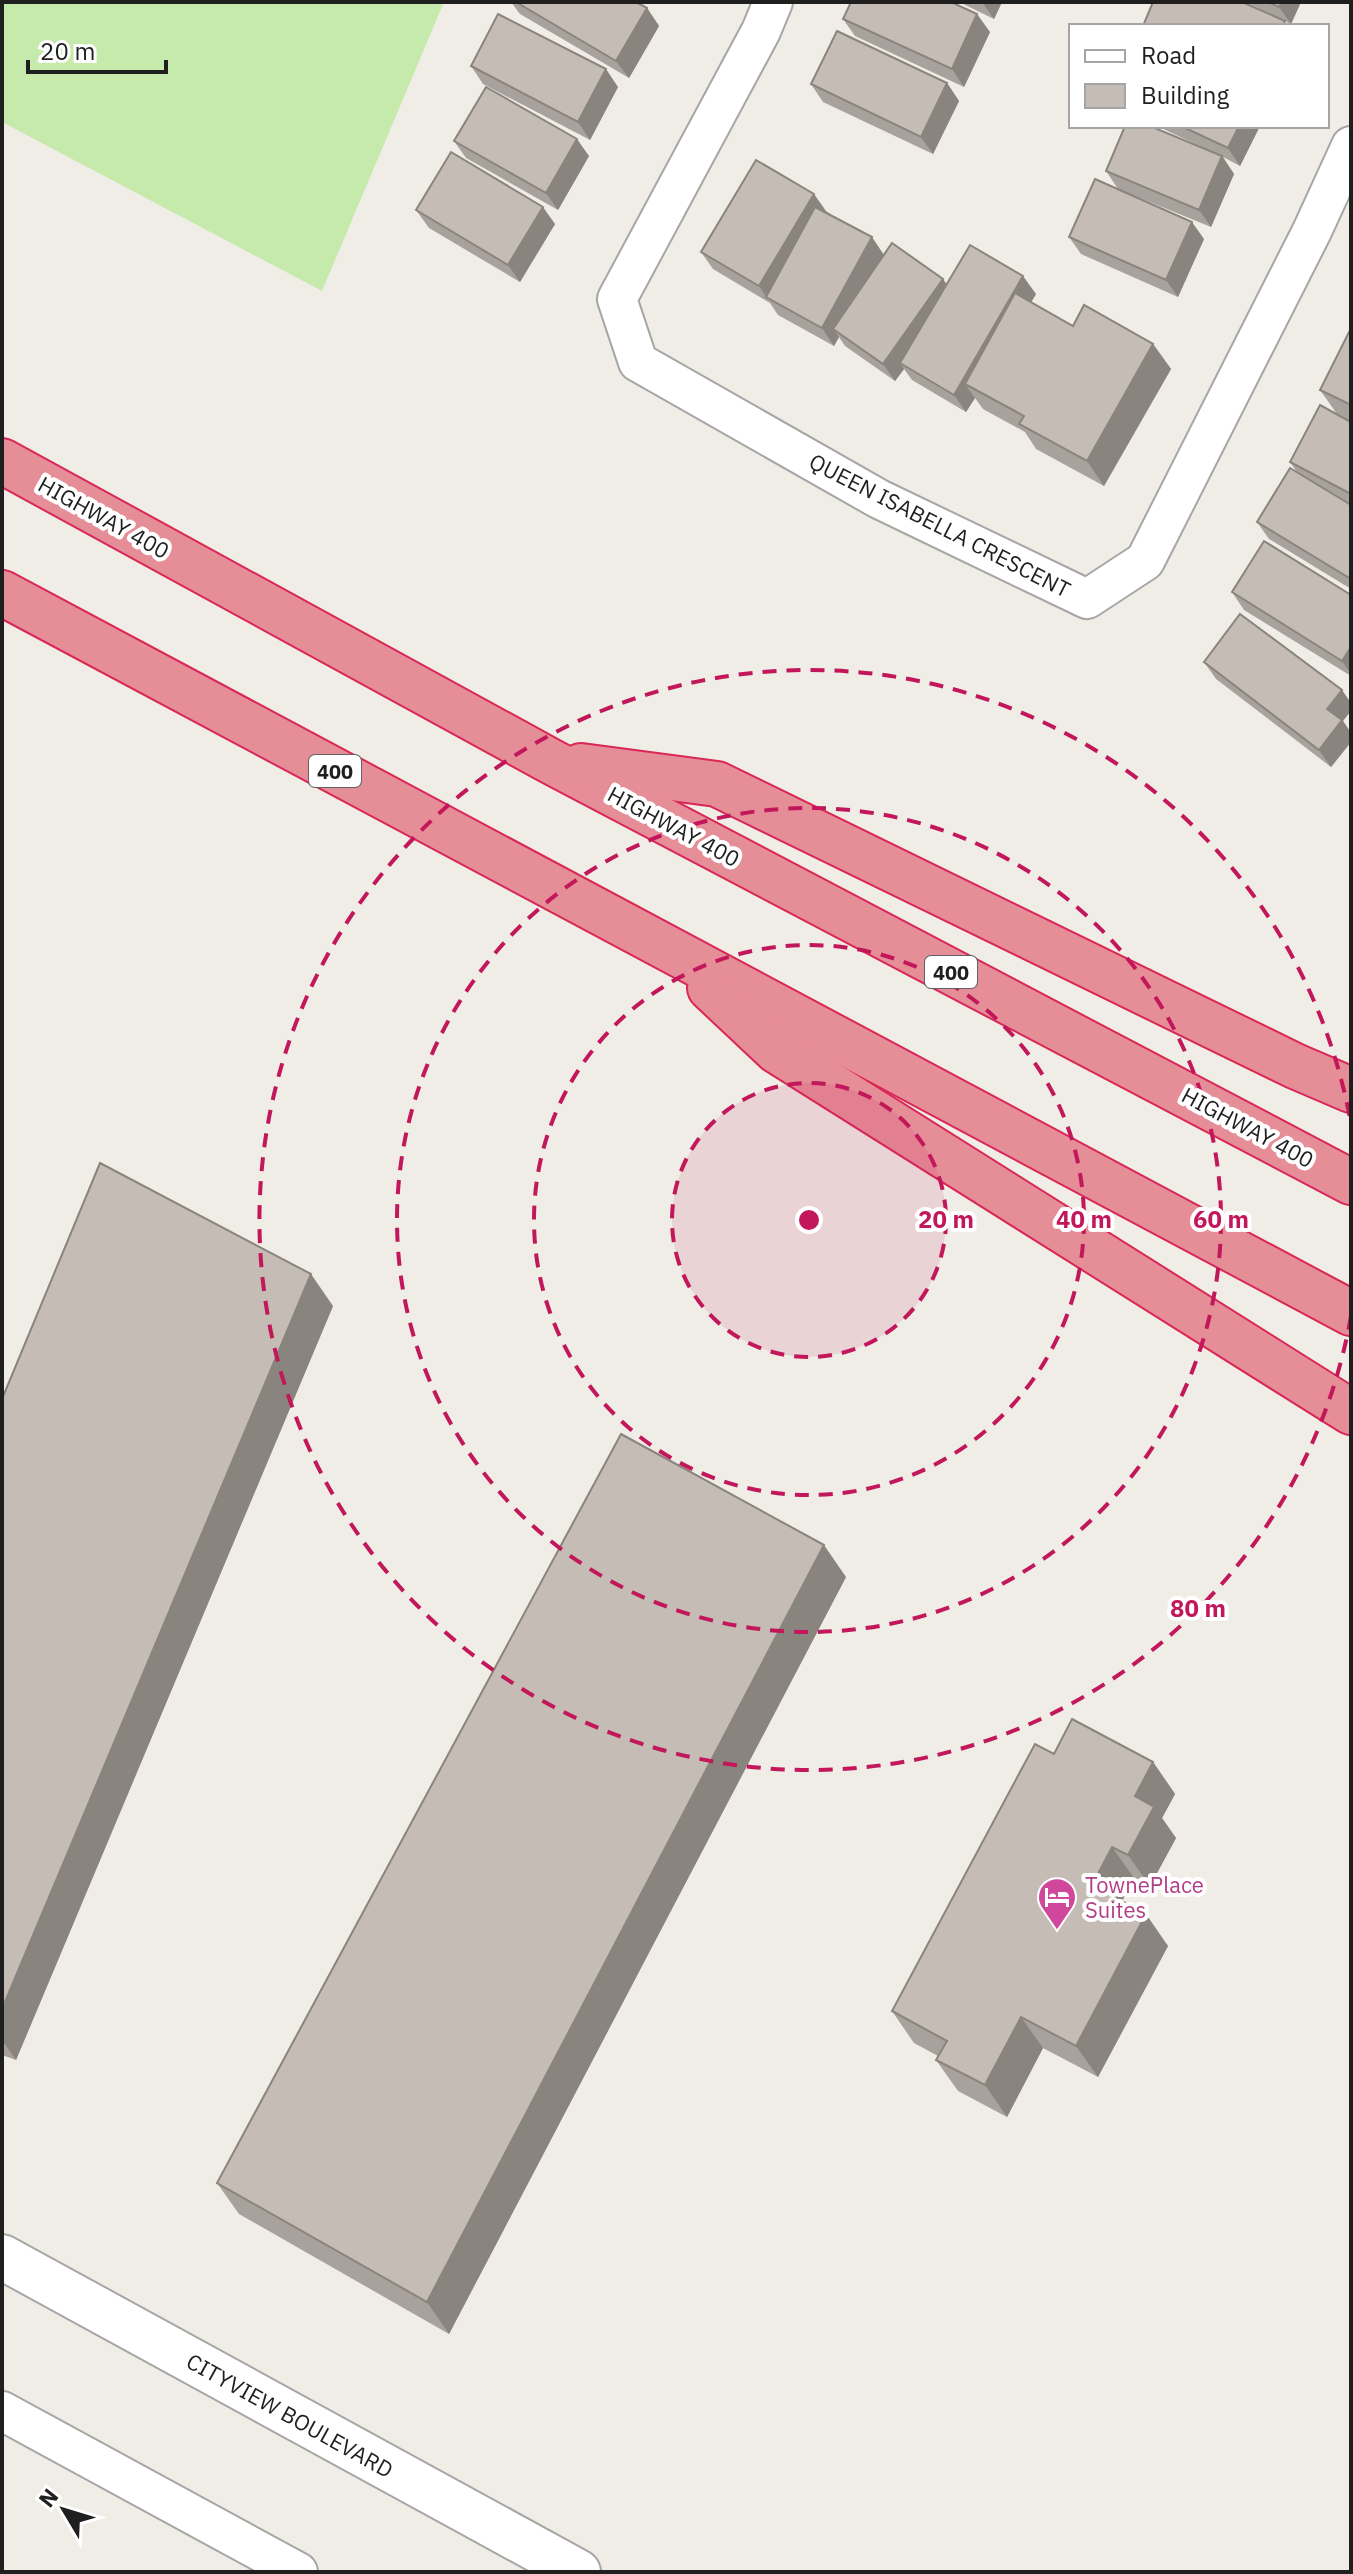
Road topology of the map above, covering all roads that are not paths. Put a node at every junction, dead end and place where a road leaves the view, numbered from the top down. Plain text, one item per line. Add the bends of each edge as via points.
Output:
1 (773, 2) edge
2 (1351, 146) edge
3 (2, 461) edge
4 (2, 593) edge
5 (552, 762) junction
6 (667, 948) junction
7 (1351, 1090) edge
8 (1351, 1182) edge
9 (1351, 1313) edge
10 (1351, 1412) edge
11 (2, 2257) edge
12 (2, 2411) edge
13 (298, 2572) edge
14 (578, 2572) edge

1 - 2 street, QUEEN ISABELLA CRESCENT via 617,299 638,362 879,499 1087,599 1145,561
3 - 5 highway, HIGHWAY 400 / 400
4 - 6 highway, 400
5 - 7 highway via 717,784
5 - 8 highway, HIGHWAY 400 / 400
6 - 9 highway, 400
6 - 10 highway via 777,1051
11 - 14 street, CITYVIEW BOULEVARD
12 - 13 street

